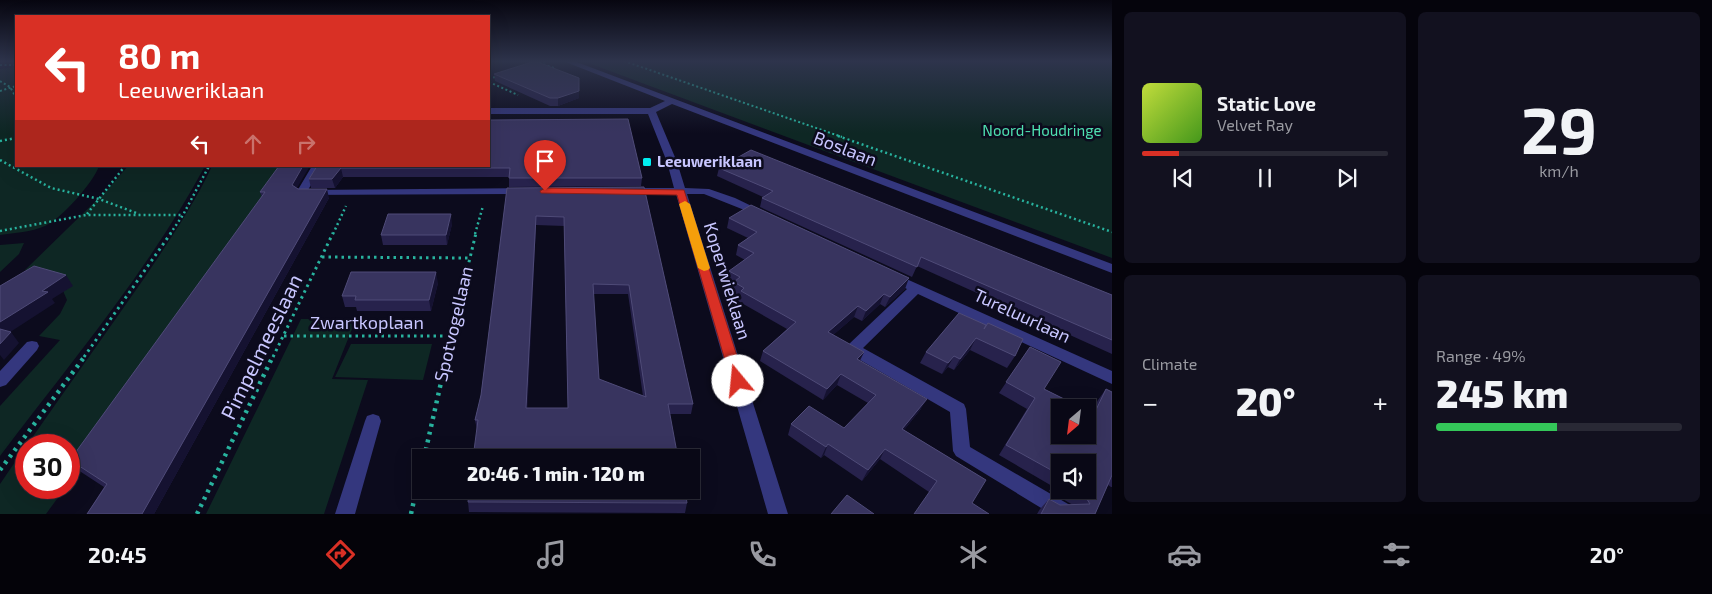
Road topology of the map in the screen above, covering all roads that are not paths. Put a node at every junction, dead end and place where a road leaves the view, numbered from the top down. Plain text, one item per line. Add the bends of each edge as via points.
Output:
1 (628, 85) edge
2 (672, 102) junction
3 (490, 111) edge
4 (651, 111) junction
5 (316, 167) edge
6 (535, 191) edge
7 (613, 191) edge
8 (681, 192) junction
9 (775, 221) edge
10 (1112, 270) edge
11 (880, 271) edge
12 (916, 288) junction
13 (32, 346) dead end
14 (1112, 378) edge
15 (0, 381) edge
16 (373, 421) dead end
17 (345, 514) edge
18 (778, 514) edge
19 (1068, 514) edge

1 - 2 street, Boslaan
2 - 4 street
2 - 10 street, Boslaan
3 - 4 street
4 - 8 street, Koperwieklaan
5 - 6 street via 301,193
7 - 8 street
8 - 9 street via 705,191
8 - 18 street, Koperwieklaan
11 - 12 street, Tureluurlaan
12 - 14 street, Tureluurlaan
12 - 19 street via 853,349 958,410 962,451
13 - 15 street
16 - 17 street

